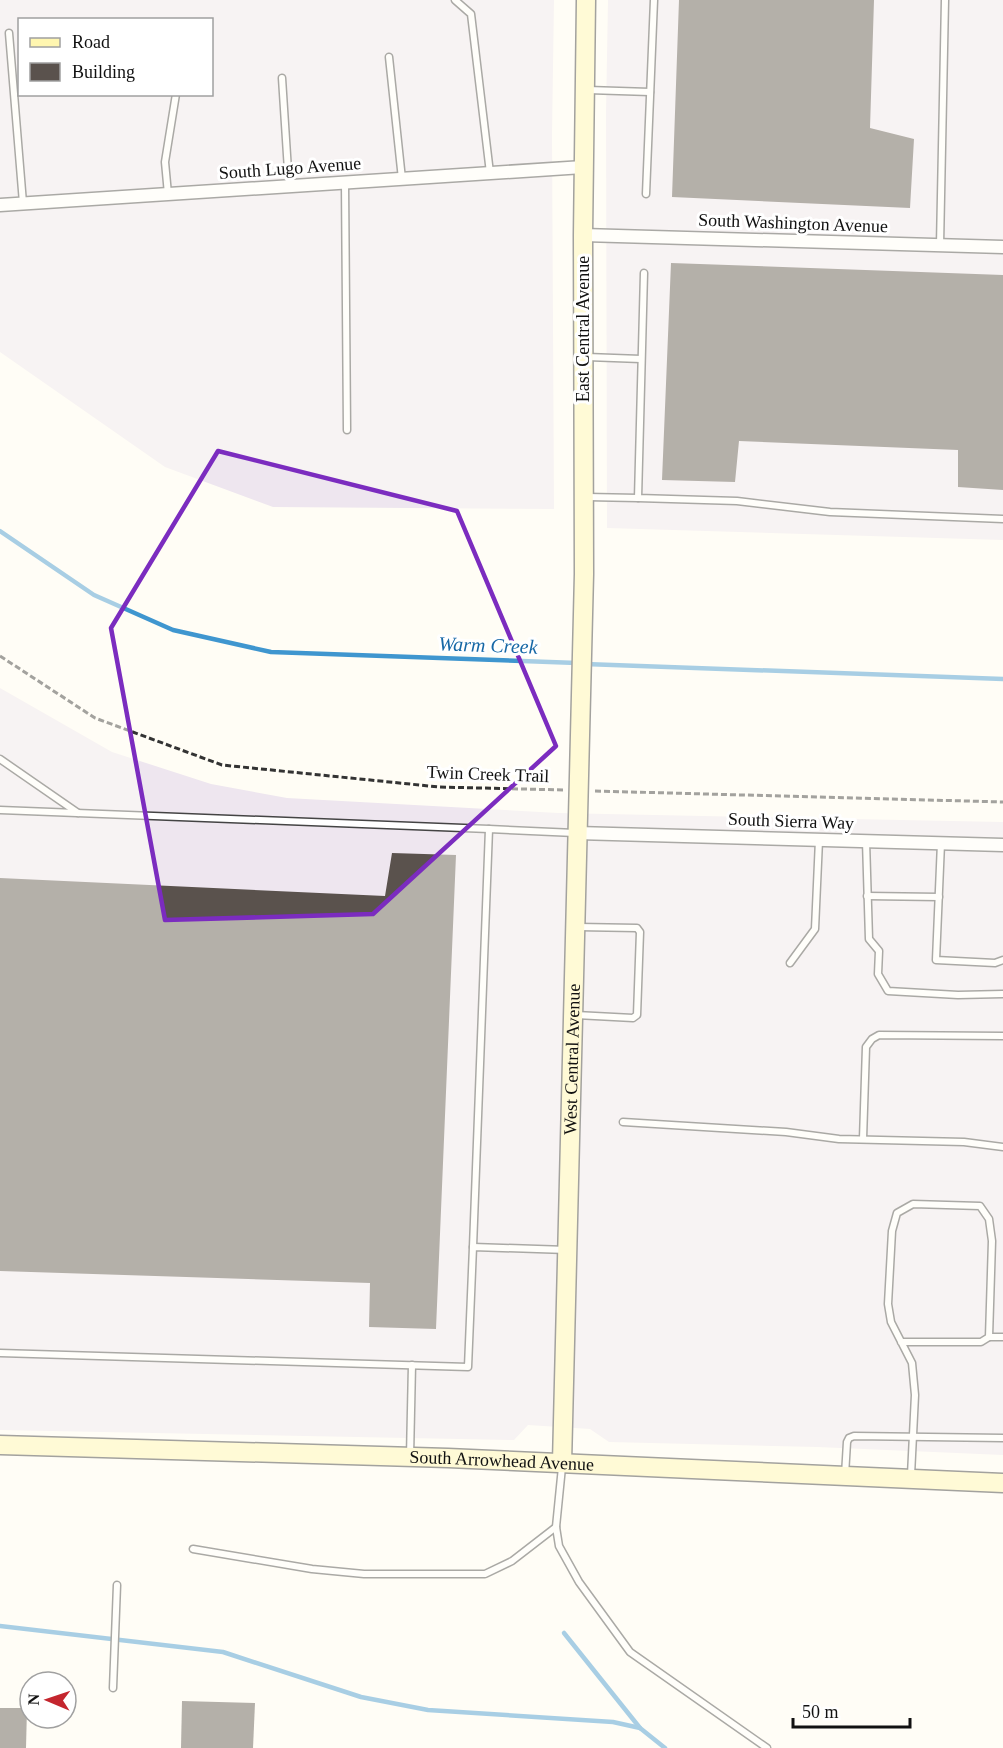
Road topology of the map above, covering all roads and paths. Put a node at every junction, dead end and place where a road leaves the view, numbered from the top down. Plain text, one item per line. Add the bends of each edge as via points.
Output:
1 (455, 0) edge
2 (586, 0) edge
3 (654, 0) edge
4 (945, 0) edge
5 (9, 33) dead end
6 (389, 57) dead end
7 (282, 78) dead end
8 (584, 90) junction
9 (650, 92) junction
10 (176, 96) edge
11 (583, 167) junction
12 (490, 173) junction
13 (402, 178) junction
14 (345, 182) junction
15 (289, 186) junction
16 (168, 194) junction
17 (646, 194) dead end
18 (23, 204) junction
19 (0, 206) edge
20 (583, 235) junction
21 (940, 245) junction
22 (1003, 247) edge
23 (644, 273) dead end
24 (583, 357) junction
25 (641, 359) junction
26 (347, 430) dead end
27 (584, 497) junction
28 (638, 498) junction
29 (1003, 519) edge
30 (0, 656) edge
31 (582, 658) joint
32 (0, 759) edge
33 (579, 790) junction
34 (1003, 802) edge
35 (0, 810) edge
36 (79, 814) junction
37 (489, 829) junction
38 (577, 833) junction
39 (819, 839) junction
40 (866, 841) junction
41 (941, 843) junction
42 (1003, 845) edge
43 (867, 896) junction
44 (939, 897) junction
45 (575, 927) junction
46 (1003, 960) edge
47 (790, 963) dead end
48 (1003, 994) edge
49 (573, 1015) junction
50 (1003, 1036) edge
51 (623, 1122) dead end
52 (863, 1139) junction
53 (1003, 1147) edge
54 (473, 1247) junction
55 (567, 1250) junction
56 (989, 1337) junction
57 (1003, 1337) edge
58 (901, 1342) junction
59 (0, 1353) edge
60 (412, 1365) junction
61 (913, 1437) junction
62 (1003, 1438) edge
63 (0, 1445) edge
64 (410, 1457) junction
65 (562, 1463) junction
66 (845, 1476) junction
67 (911, 1479) junction
68 (1003, 1483) edge
69 (556, 1527) junction
70 (193, 1549) dead end
71 (117, 1585) dead end
72 (113, 1688) dead end
73 (767, 1748) edge

1 - 12 lane via 471,14
2 - 8 street, East Central Avenue
3 - 9 lane
4 - 21 lane
5 - 18 lane
6 - 13 lane
7 - 15 lane
8 - 9 lane
8 - 11 street, East Central Avenue
9 - 17 lane
10 - 16 lane via 165,162
11 - 12 street, South Lugo Avenue
11 - 20 street, East Central Avenue
12 - 13 street, South Lugo Avenue
13 - 14 street, South Lugo Avenue
14 - 15 street, South Lugo Avenue
14 - 26 lane
15 - 16 street, South Lugo Avenue
16 - 18 street, South Lugo Avenue
18 - 19 street, South Lugo Avenue
20 - 21 street, South Washington Avenue
20 - 24 street, East Central Avenue
21 - 22 street, South Washington Avenue
23 - 25 lane
24 - 25 lane
24 - 27 street, East Central Avenue
25 - 28 lane
27 - 28 lane
27 - 31 street, East Central Avenue
28 - 29 lane
30 - 33 path, Twin Creek Trail via 95,718 222,765 439,787
31 - 33 street, West Central Avenue
32 - 36 lane
33 - 34 path, Twin Creek Trail
33 - 38 street, West Central Avenue
35 - 36 lane
36 - 37 lane
37 - 38 lane
37 - 54 lane
38 - 39 street, South Sierra Way
38 - 45 street, West Central Avenue
39 - 40 street, South Sierra Way
39 - 47 lane via 815,929
40 - 41 street, South Sierra Way
40 - 43 lane
41 - 42 street, South Sierra Way
41 - 44 lane
43 - 44 lane
43 - 48 lane via 868,939 879,951 878,974 888,991
44 - 46 lane via 936,960
45 - 49 street, West Central Avenue
45 - 49 lane via 637,928 640,932 637,1016
49 - 55 street, West Central Avenue
50 - 52 lane via 879,1035 872,1039 866,1047
51 - 52 lane
52 - 53 lane
54 - 55 lane
54 - 60 lane via 468,1367
55 - 65 street, West Central Avenue
56 - 57 lane
56 - 58 lane via 981,1342
56 - 58 lane via 989,1219 980,1206 913,1204 897,1214 892,1231 888,1304
58 - 61 lane via 912,1363
59 - 60 lane
60 - 64 lane
61 - 62 lane
61 - 66 lane via 849,1438
61 - 67 lane
63 - 64 street, South Arrowhead Avenue
64 - 65 street, South Arrowhead Avenue
65 - 66 street, South Arrowhead Avenue
65 - 69 lane
66 - 67 street, South Arrowhead Avenue
67 - 68 street, South Arrowhead Avenue
69 - 70 lane via 512,1561 485,1574 364,1574
69 - 73 lane via 559,1546 579,1582 630,1652
71 - 72 lane

